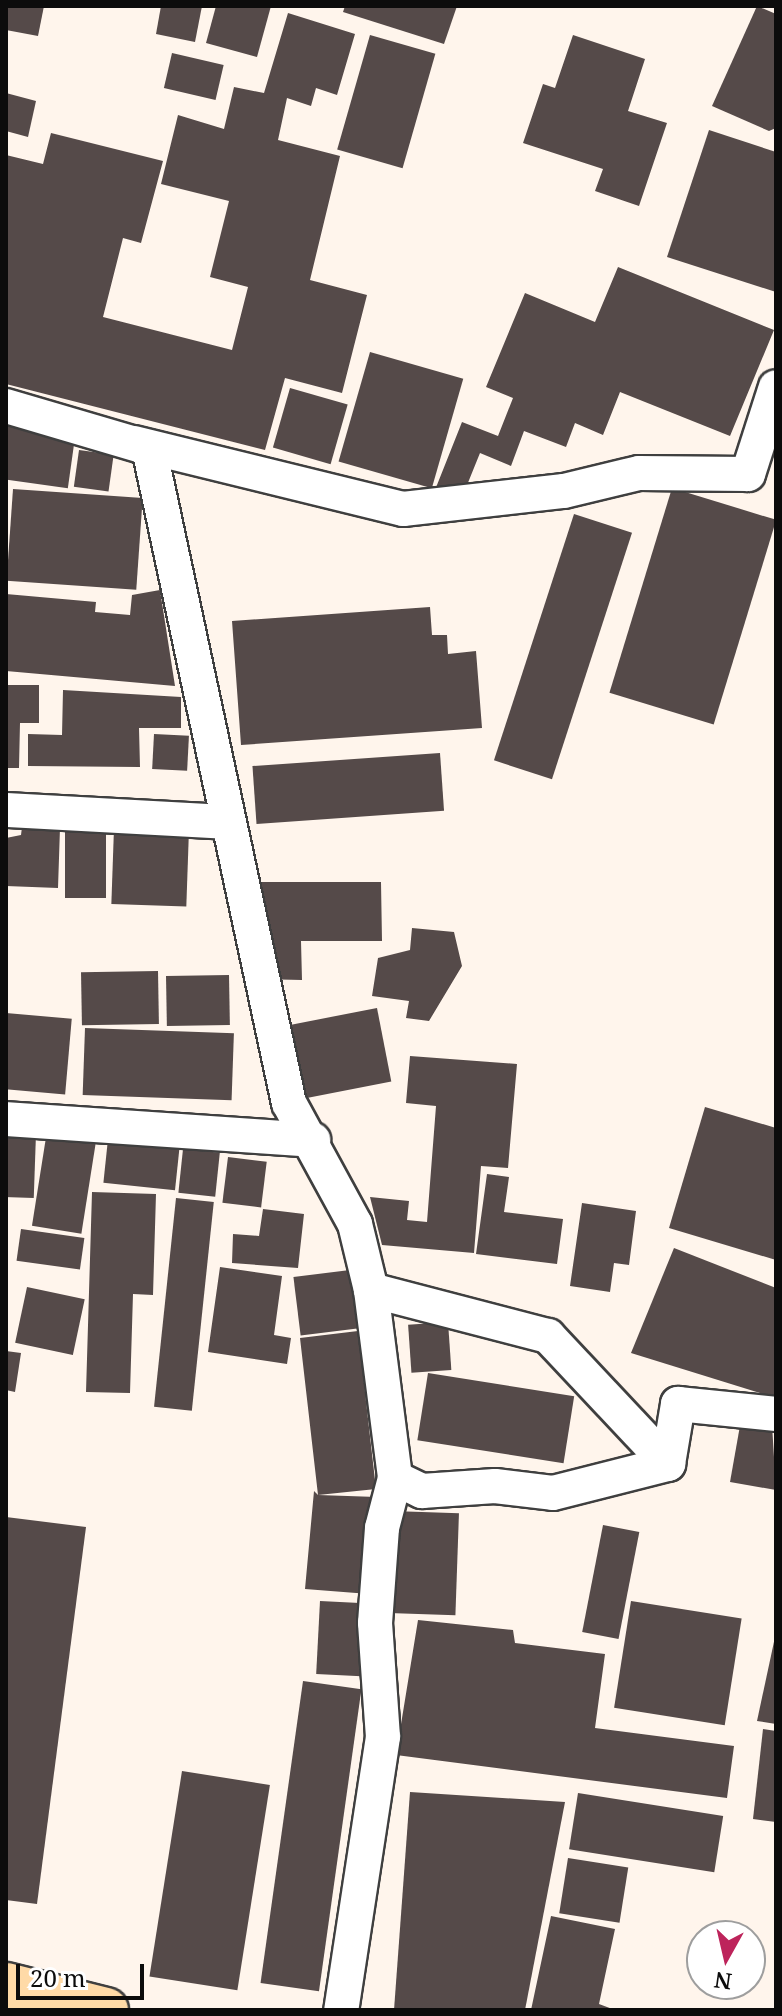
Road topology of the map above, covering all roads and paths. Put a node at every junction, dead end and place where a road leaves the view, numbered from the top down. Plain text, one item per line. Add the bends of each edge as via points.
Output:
1 (776, 387) edge
2 (6, 406) edge
3 (134, 443) junction
4 (6, 810) edge
5 (227, 822) junction
6 (289, 1103) junction
7 (6, 1119) edge
8 (263, 1134) junction
9 (313, 1140) junction
10 (371, 1290) junction
11 (776, 1414) edge
12 (668, 1464) junction
13 (395, 1478) junction
14 (6, 1985) edge
15 (106, 2010) edge
16 (341, 2010) edge

1 - 3 street via 748,474 639,473 564,491 403,509
2 - 3 street
3 - 5 street via 149,448
4 - 5 street
5 - 6 street
6 - 8 street
6 - 9 street
7 - 8 street
8 - 9 street
9 - 10 street via 355,1224
10 - 12 street via 548,1336
10 - 13 street
11 - 12 street via 678,1404
12 - 13 street via 553,1493 495,1486 422,1491
13 - 16 street via 382,1528 375,1623 383,1737
14 - 15 main road

